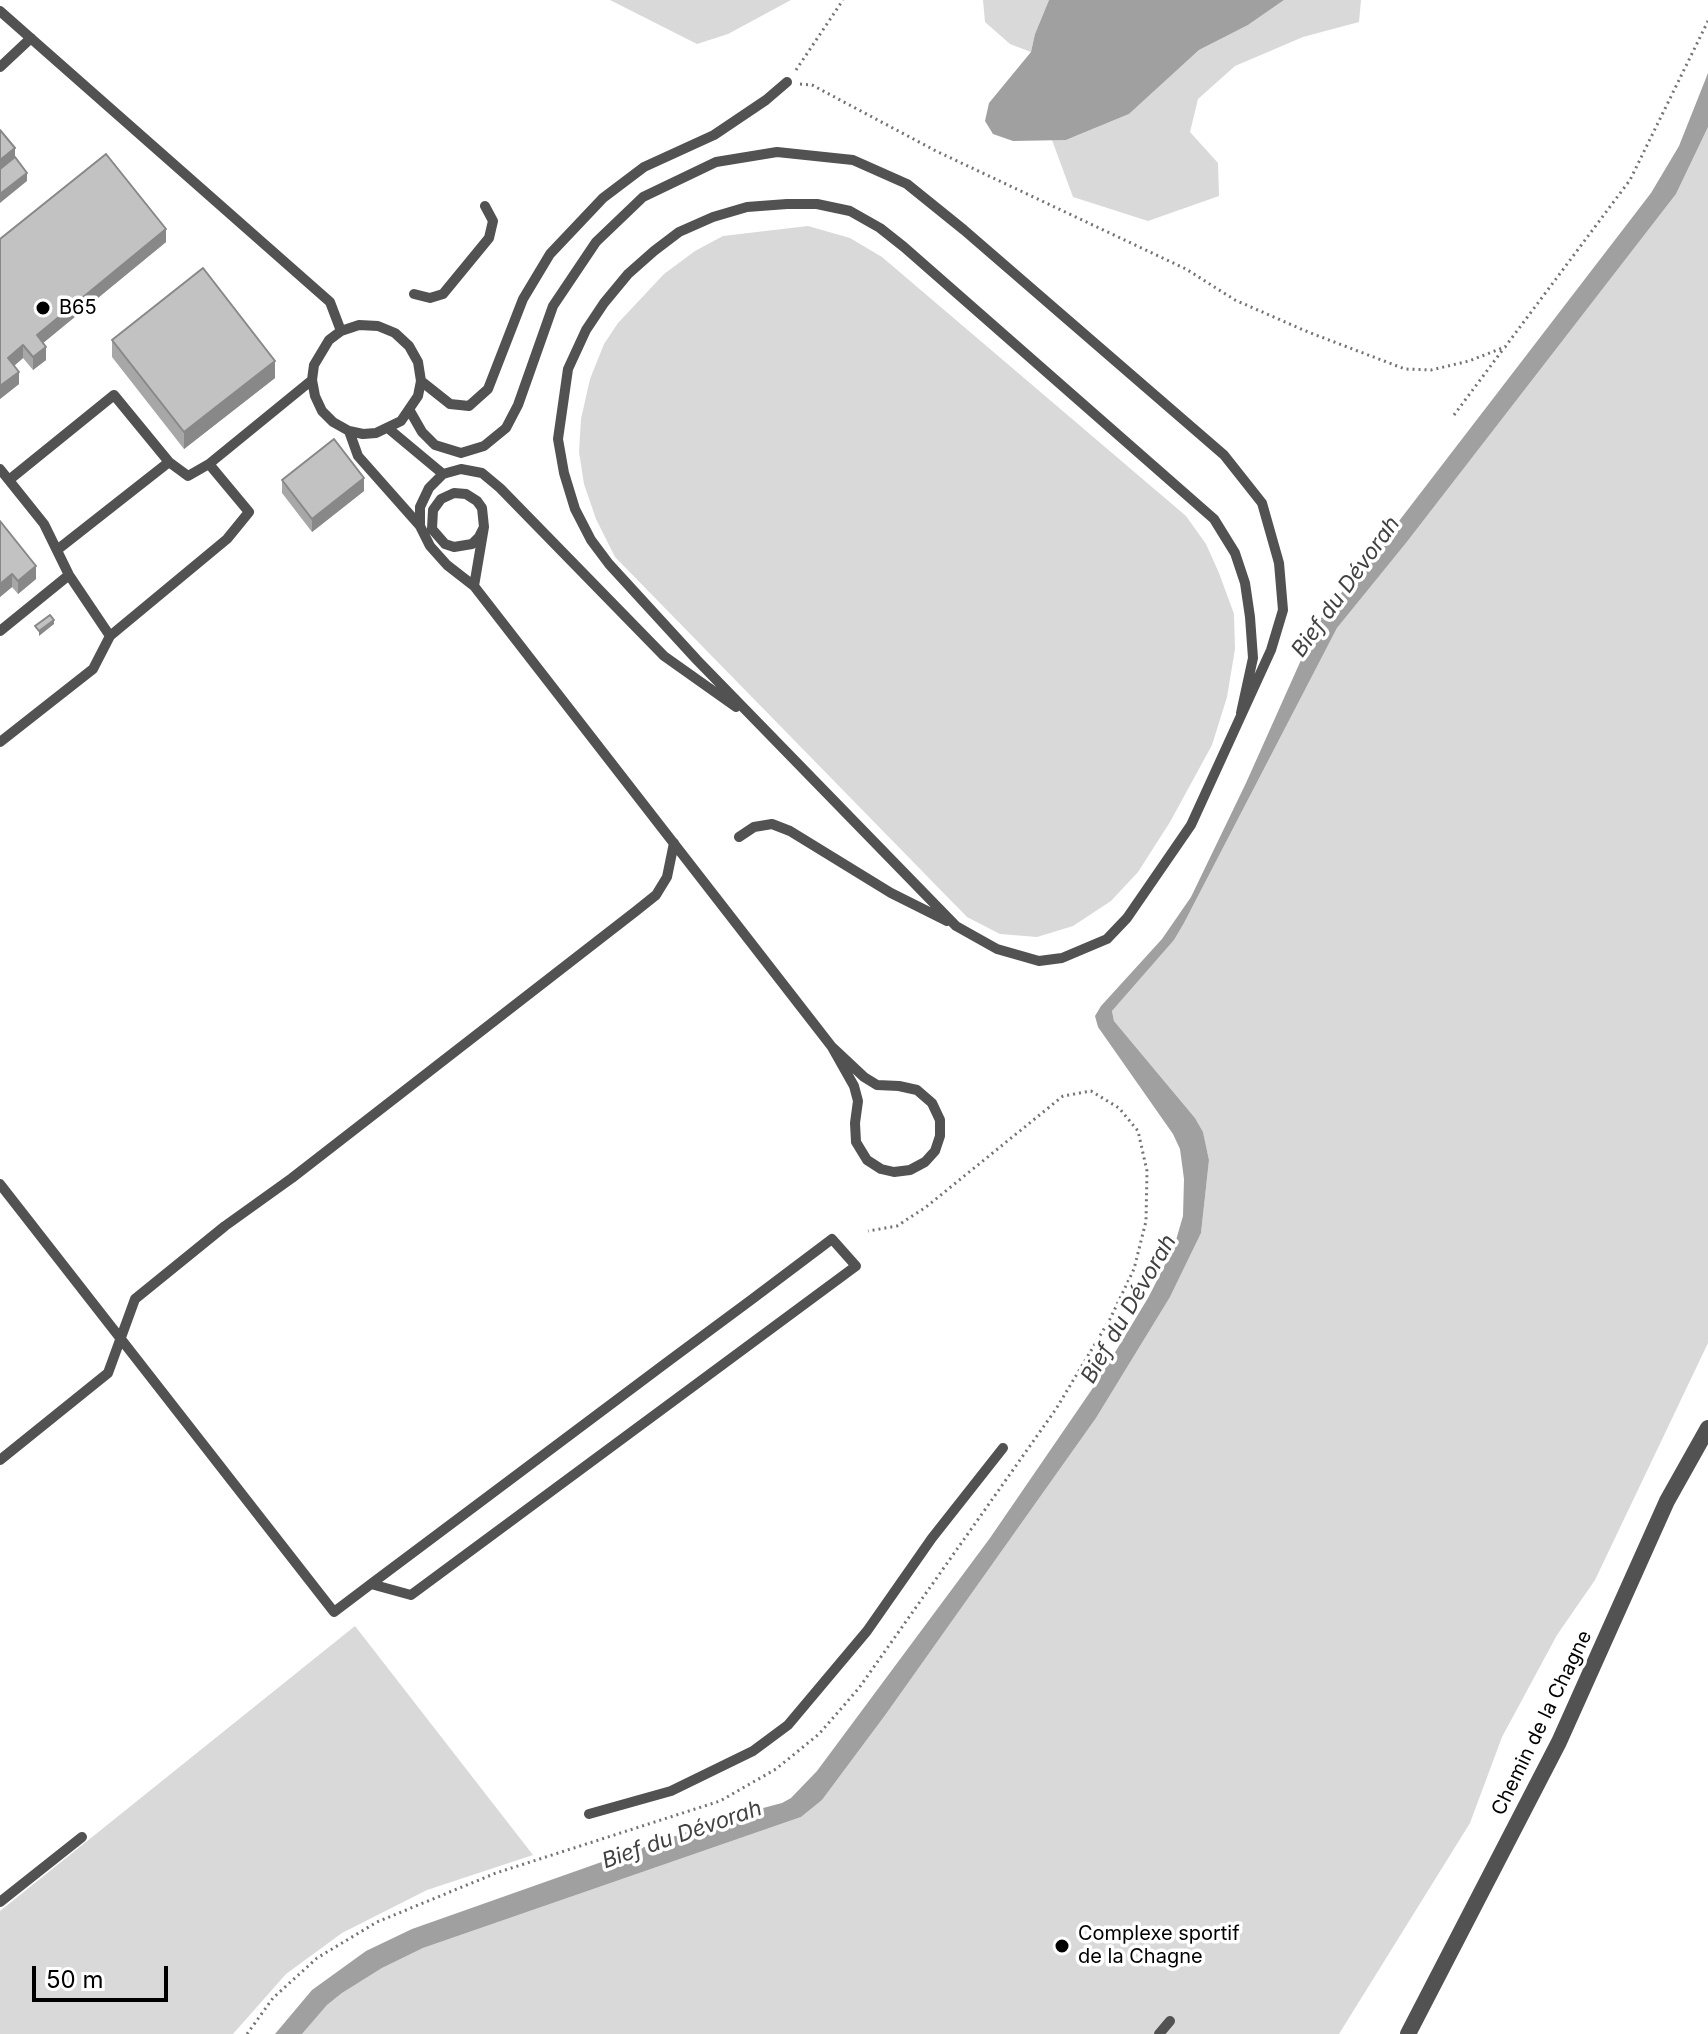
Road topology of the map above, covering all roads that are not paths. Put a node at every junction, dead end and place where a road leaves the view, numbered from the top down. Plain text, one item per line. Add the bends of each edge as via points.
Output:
1 (0, 11) edge
2 (31, 38) junction
3 (0, 67) edge
4 (787, 82) road end
5 (485, 206) dead end
6 (414, 294) dead end
7 (341, 331) junction
8 (312, 380) junction
9 (421, 381) junction
10 (410, 411) junction
11 (389, 429) junction
12 (349, 431) junction
13 (169, 462) junction
14 (209, 464) junction
15 (0, 469) edge
16 (443, 474) junction
17 (9, 480) junction
18 (420, 526) junction
19 (484, 527) junction
20 (57, 550) junction
21 (69, 575) junction
22 (474, 586) junction
23 (0, 631) edge
24 (110, 636) junction
25 (1241, 713) junction
26 (760, 724) junction
27 (0, 742) edge
28 (739, 837) dead end
29 (674, 843) junction
30 (956, 926) junction
31 (832, 1047) junction
32 (0, 1184) edge
33 (120, 1338) junction
34 (1708, 1428) edge
35 (1003, 1448) dead end
36 (0, 1460) edge
37 (371, 1584) junction
38 (589, 1814) dead end
39 (82, 1837) dead end
40 (0, 1902) edge
41 (1170, 2021) dead end
42 (1159, 2034) edge
43 (1408, 2034) edge

1 - 2 lane
2 - 3 lane
2 - 7 lane via 330,302
4 - 9 lane via 714,135 644,167 603,198 550,254 523,299 488,389 469,406 450,404
5 - 6 lane via 493,221 489,238 443,294
7 - 8 lane via 320,352
7 - 9 lane via 369,325 395,333 418,362
8 - 12 lane via 322,411
8 - 14 lane
9 - 10 lane
10 - 11 lane
10 - 25 lane via 435,445 461,453 484,446 506,428 553,306 596,242 643,197 716,162 777,152 853,160 907,184 964,230 1224,455 1262,503 1279,563 1283,610
11 - 12 lane
11 - 16 lane
12 - 18 lane via 358,456
13 - 14 lane via 188,476
13 - 17 lane via 114,395
13 - 20 lane
14 - 24 lane via 249,512 227,539
15 - 17 lane
16 - 18 lane via 420,507
16 - 26 lane via 461,469 482,473 664,656
17 - 20 lane
18 - 22 lane via 438,556
19 - 19 lane via 482,508 466,494 441,499 433,510 437,537 454,547 472,544
19 - 22 lane
20 - 21 lane
21 - 23 lane
21 - 24 lane
22 - 29 lane
24 - 27 lane via 93,669
25 - 26 lane via 1253,658 1250,617 1235,553 1214,519 880,228 850,211 787,204 713,217 679,232 628,274 586,330 568,369 558,439 575,509 591,540
25 - 30 lane via 1191,825 1107,939 1062,958 1039,961 997,949
26 - 30 lane
28 - 30 lane via 772,824 790,831
29 - 31 lane
29 - 33 lane via 667,877 656,895 147,1288 135,1299
31 - 31 lane via 877,1085 917,1090 932,1103 940,1136 925,1162 894,1172 867,1160 856,1142 854,1086
32 - 33 lane
33 - 36 lane via 108,1373
33 - 37 lane via 334,1612
34 - 43 street, Chemin de la Chagne via 1667,1501 1559,1742
35 - 38 lane via 867,1631 788,1725 753,1751 671,1791
37 - 37 lane via 832,1239 856,1266 411,1595
39 - 40 lane
41 - 42 lane

